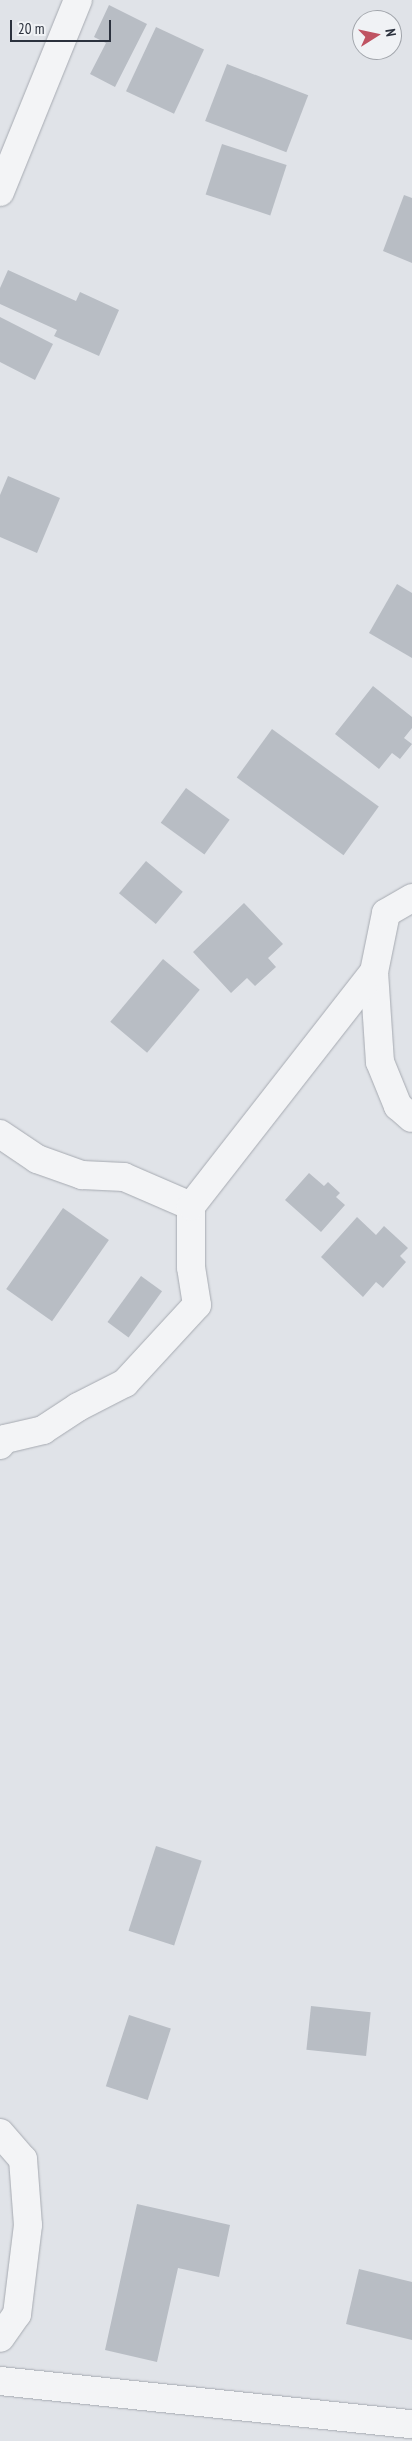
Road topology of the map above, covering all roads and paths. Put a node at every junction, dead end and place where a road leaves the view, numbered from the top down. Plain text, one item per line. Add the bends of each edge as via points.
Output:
1 (78, 0) edge
2 (0, 192) edge
3 (412, 898) edge
4 (374, 972) junction
5 (412, 1118) edge
6 (0, 1134) edge
7 (191, 1206) junction
8 (0, 1445) edge
9 (0, 2134) edge
10 (0, 2338) edge
11 (0, 2382) edge
12 (412, 2424) edge

1 - 2 street
3 - 4 street via 386,913
4 - 5 street via 380,1062 398,1106
4 - 7 street
6 - 7 street via 37,1159 82,1175 124,1177
7 - 8 street via 191,1267 197,1305 125,1383 78,1407 43,1430 5,1439
9 - 10 street via 23,2159 28,2225 17,2314
11 - 12 street

